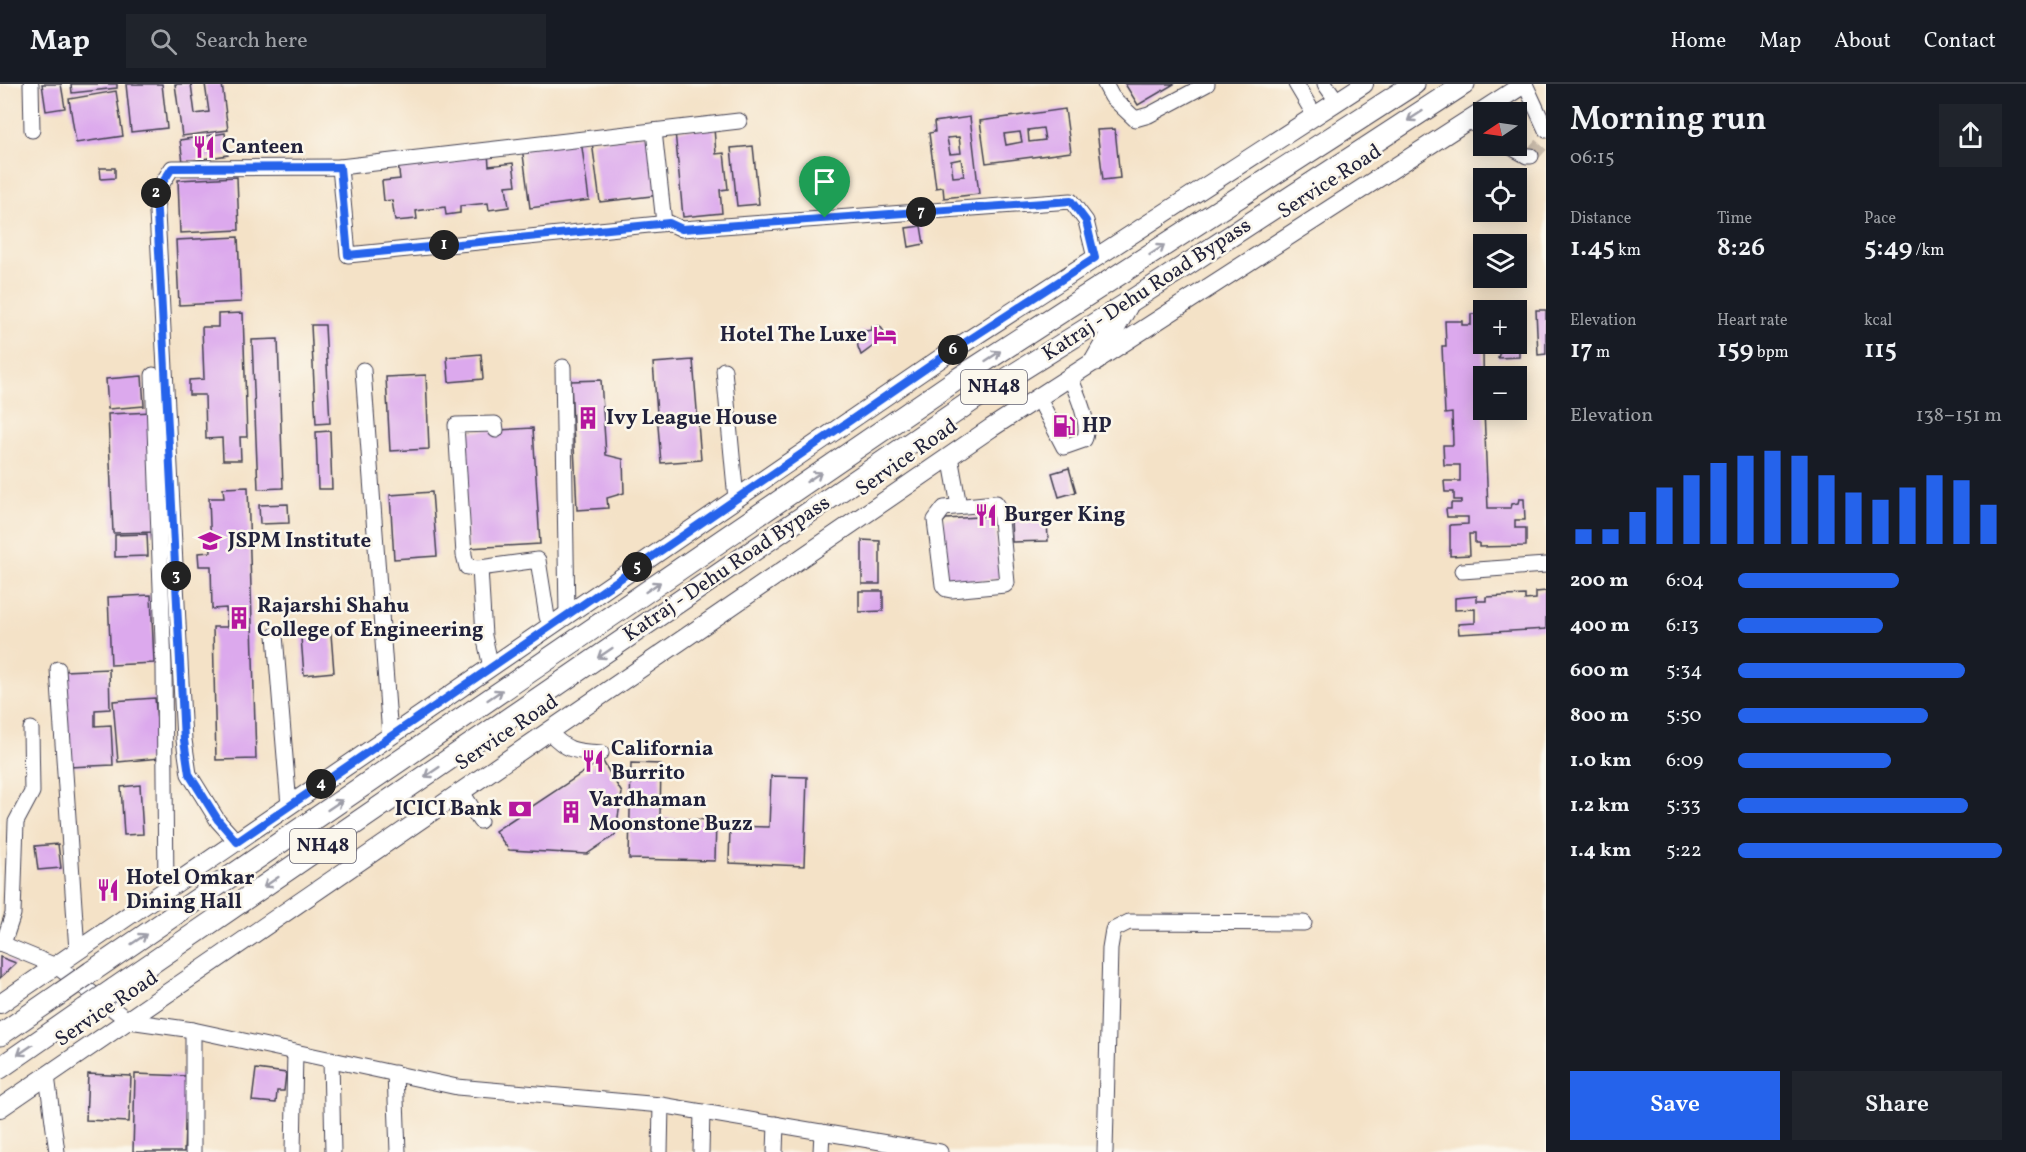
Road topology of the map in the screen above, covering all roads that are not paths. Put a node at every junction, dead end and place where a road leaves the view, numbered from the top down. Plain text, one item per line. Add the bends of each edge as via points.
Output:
1 (31, 84) edge
2 (1105, 84) edge
3 (1207, 84) edge
4 (1296, 84) edge
5 (1325, 84) edge
6 (1364, 84) edge
7 (1414, 84) edge
8 (1464, 84) edge
9 (1525, 84) edge
10 (1337, 101) junction
11 (1315, 116) junction
12 (1467, 120) junction
13 (739, 121) dead end
14 (1473, 124) edge
15 (32, 130) dead end
16 (1546, 130) edge
17 (654, 131) junction
18 (1527, 156) edge
19 (1531, 156) dead end
20 (340, 167) junction
21 (664, 223) junction
22 (1095, 258) junction
23 (1128, 303) junction
24 (1096, 360) junction
25 (563, 367) dead end
26 (363, 370) dead end
27 (723, 370) dead end
28 (153, 375) dead end
29 (1070, 377) junction
30 (1038, 398) junction
31 (496, 430) dead end
32 (950, 456) junction
33 (736, 499) junction
34 (959, 506) junction
35 (1546, 565) edge
36 (480, 568) junction
37 (1462, 571) dead end
38 (561, 619) junction
39 (275, 635) dead end
40 (491, 667) junction
41 (58, 669) dead end
42 (31, 729) dead end
43 (549, 732) junction
44 (390, 736) junction
45 (602, 753) dead end
46 (462, 792) junction
47 (289, 806) junction
48 (480, 821) dead end
49 (237, 842) junction
50 (166, 891) junction
51 (1304, 923) dead end
52 (1, 944) edge
53 (77, 951) junction
54 (56, 966) junction
55 (0, 1004) edge
56 (129, 1021) junction
57 (193, 1030) junction
58 (0, 1035) edge
59 (296, 1052) junction
60 (331, 1059) junction
61 (0, 1068) edge
62 (395, 1073) junction
63 (47, 1076) junction
64 (661, 1105) junction
65 (0, 1108) edge
66 (702, 1112) junction
67 (776, 1124) junction
68 (822, 1132) junction
69 (57, 1152) edge
70 (193, 1152) edge
71 (293, 1152) edge
72 (333, 1152) edge
73 (398, 1152) edge
74 (660, 1152) edge
75 (701, 1152) edge
76 (775, 1152) edge
77 (821, 1152) edge
78 (940, 1152) edge
79 (1105, 1152) edge

1 - 15 street
2 - 3 street via 1112,98 1135,119
4 - 11 street
5 - 10 street
6 - 10 main road
58 -> 7 highway, Katraj - Dehu Road Bypass / NH48, bridge via 958,378
8 -> 23 highway, Katraj - Dehu Road Bypass / NH48
9 - 12 main road, Service Road
9 - 16 street
10 - 11 main road
11 - 22 main road
12 - 14 street
12 - 24 main road, Service Road
13 - 17 street
17 - 20 street
17 - 21 street
18 - 19 street
20 - 21 street via 348,255
20 - 49 street via 172,168 156,193 184,740 189,774
21 - 22 street via 682,229 1071,201 1086,221
22 - 33 main road
23 - 24 highway
23 -> 61 highway, Katraj - Dehu Road Bypass / NH48, bridge via 973,400
24 - 29 main road, Service Road
25 - 38 street
26 - 44 street
27 - 33 street
28 - 50 street via 164,668
29 - 30 main road, Service Road
29 - 30 street via 1086,425 1084,440 1064,447
30 - 32 main road, Service Road
31 - 36 street via 495,424 456,425 464,555 467,567
32 - 34 street
32 - 43 main road, Service Road
33 - 38 main road
34 - 34 street via 944,508 935,520 943,585 951,590 1005,585 999,506
35 - 37 street
36 - 38 street via 538,560 547,617
36 - 40 street via 484,636
38 - 40 main road
39 - 47 street
40 - 44 main road
41 - 53 street
42 - 52 street via 32,792 16,822 13,914
43 - 45 street via 568,749
43 - 46 main road, Service Road
44 - 47 main road
46 - 48 street
46 - 56 main road, Service Road
47 - 49 main road
49 - 50 main road
50 - 53 main road
51 - 79 street via 1129,922 1113,930
52 - 54 street
53 - 54 main road
54 - 55 main road
54 - 56 street
56 - 57 street
56 - 63 main road, Service Road
57 - 59 street
57 - 70 street
59 - 60 street
59 - 71 street
60 - 62 street
60 - 72 street
62 - 64 street via 457,1087
62 - 73 street
63 - 65 main road, Service Road
63 - 69 street
64 - 66 street
64 - 74 street
66 - 67 street
66 - 75 street
67 - 68 street
67 - 76 street
68 - 77 street
68 - 78 street

